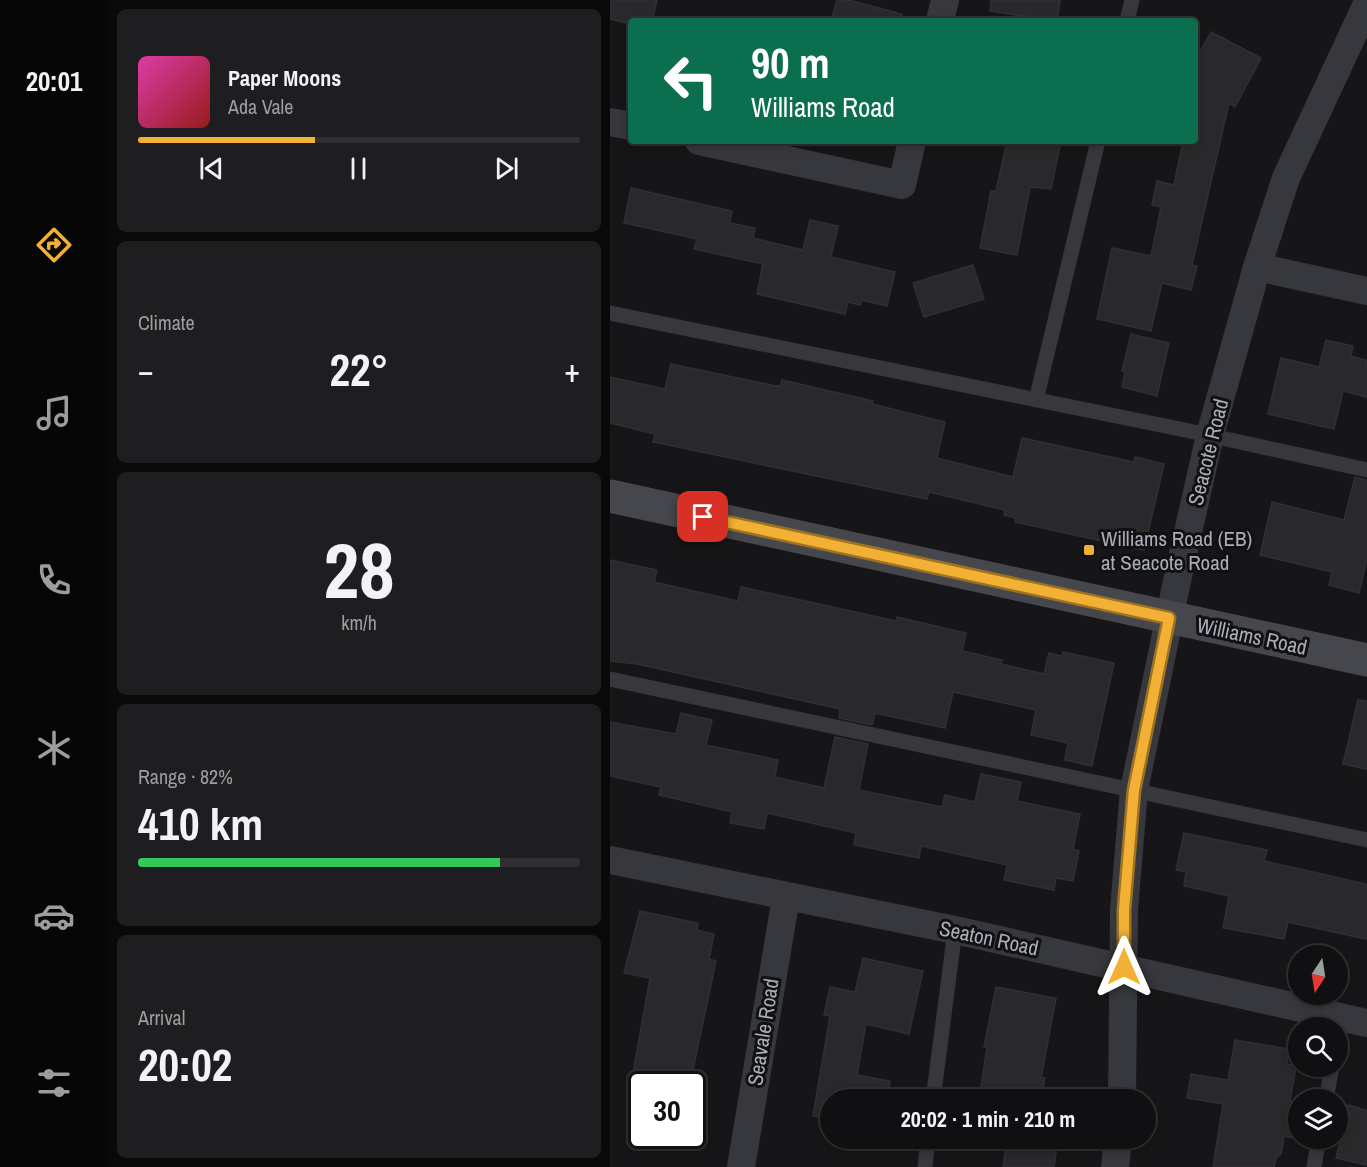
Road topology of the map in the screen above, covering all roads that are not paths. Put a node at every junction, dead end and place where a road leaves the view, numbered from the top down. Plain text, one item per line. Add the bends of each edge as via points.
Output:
1 (945, 0) edge
2 (1132, 0) edge
3 (1366, 4) edge
4 (941, 18) edge
5 (1128, 18) edge
6 (610, 122) edge
7 (628, 125) edge
8 (713, 144) edge
9 (911, 144) edge
10 (1097, 144) edge
11 (1257, 267) junction
12 (1366, 291) edge
13 (610, 313) edge
14 (1036, 400) junction
15 (1210, 435) junction
16 (1366, 470) edge
17 (610, 496) edge
18 (1169, 618) junction
19 (1366, 660) edge
20 (610, 679) edge
21 (1134, 790) junction
22 (1366, 840) edge
23 (610, 860) edge
24 (786, 897) junction
25 (955, 930) junction
26 (1124, 967) junction
27 (1320, 1017) edge
28 (934, 1089) edge
29 (1122, 1089) edge
30 (927, 1149) edge
31 (1117, 1149) edge
32 (1317, 1149) edge
33 (741, 1167) edge
34 (925, 1167) edge
35 (1115, 1167) edge
36 (1314, 1167) edge

1 - 4 street
2 - 5 lane
3 - 11 street, Seacote Road via 1286,178
6 - 7 street
8 - 9 street via 902,185
10 - 14 lane
11 - 12 street
11 - 15 street, Seacote Road
13 - 14 lane
14 - 15 lane
15 - 16 lane
15 - 18 street, Seacote Road
17 - 18 street, Williams Road
18 - 19 street, Williams Road
18 - 21 street, Seacote Road
20 - 21 lane
21 - 22 lane
21 - 26 street, Seacote Road via 1124,910
23 - 24 street, Seaton Road
24 - 25 street, Seaton Road
24 - 33 street, Seavale Road
25 - 26 street, Seaton Road
25 - 28 lane
26 - 27 street, Seaton Road
26 - 29 street, Seacote Road
30 - 34 lane
31 - 35 street
32 - 36 lane

